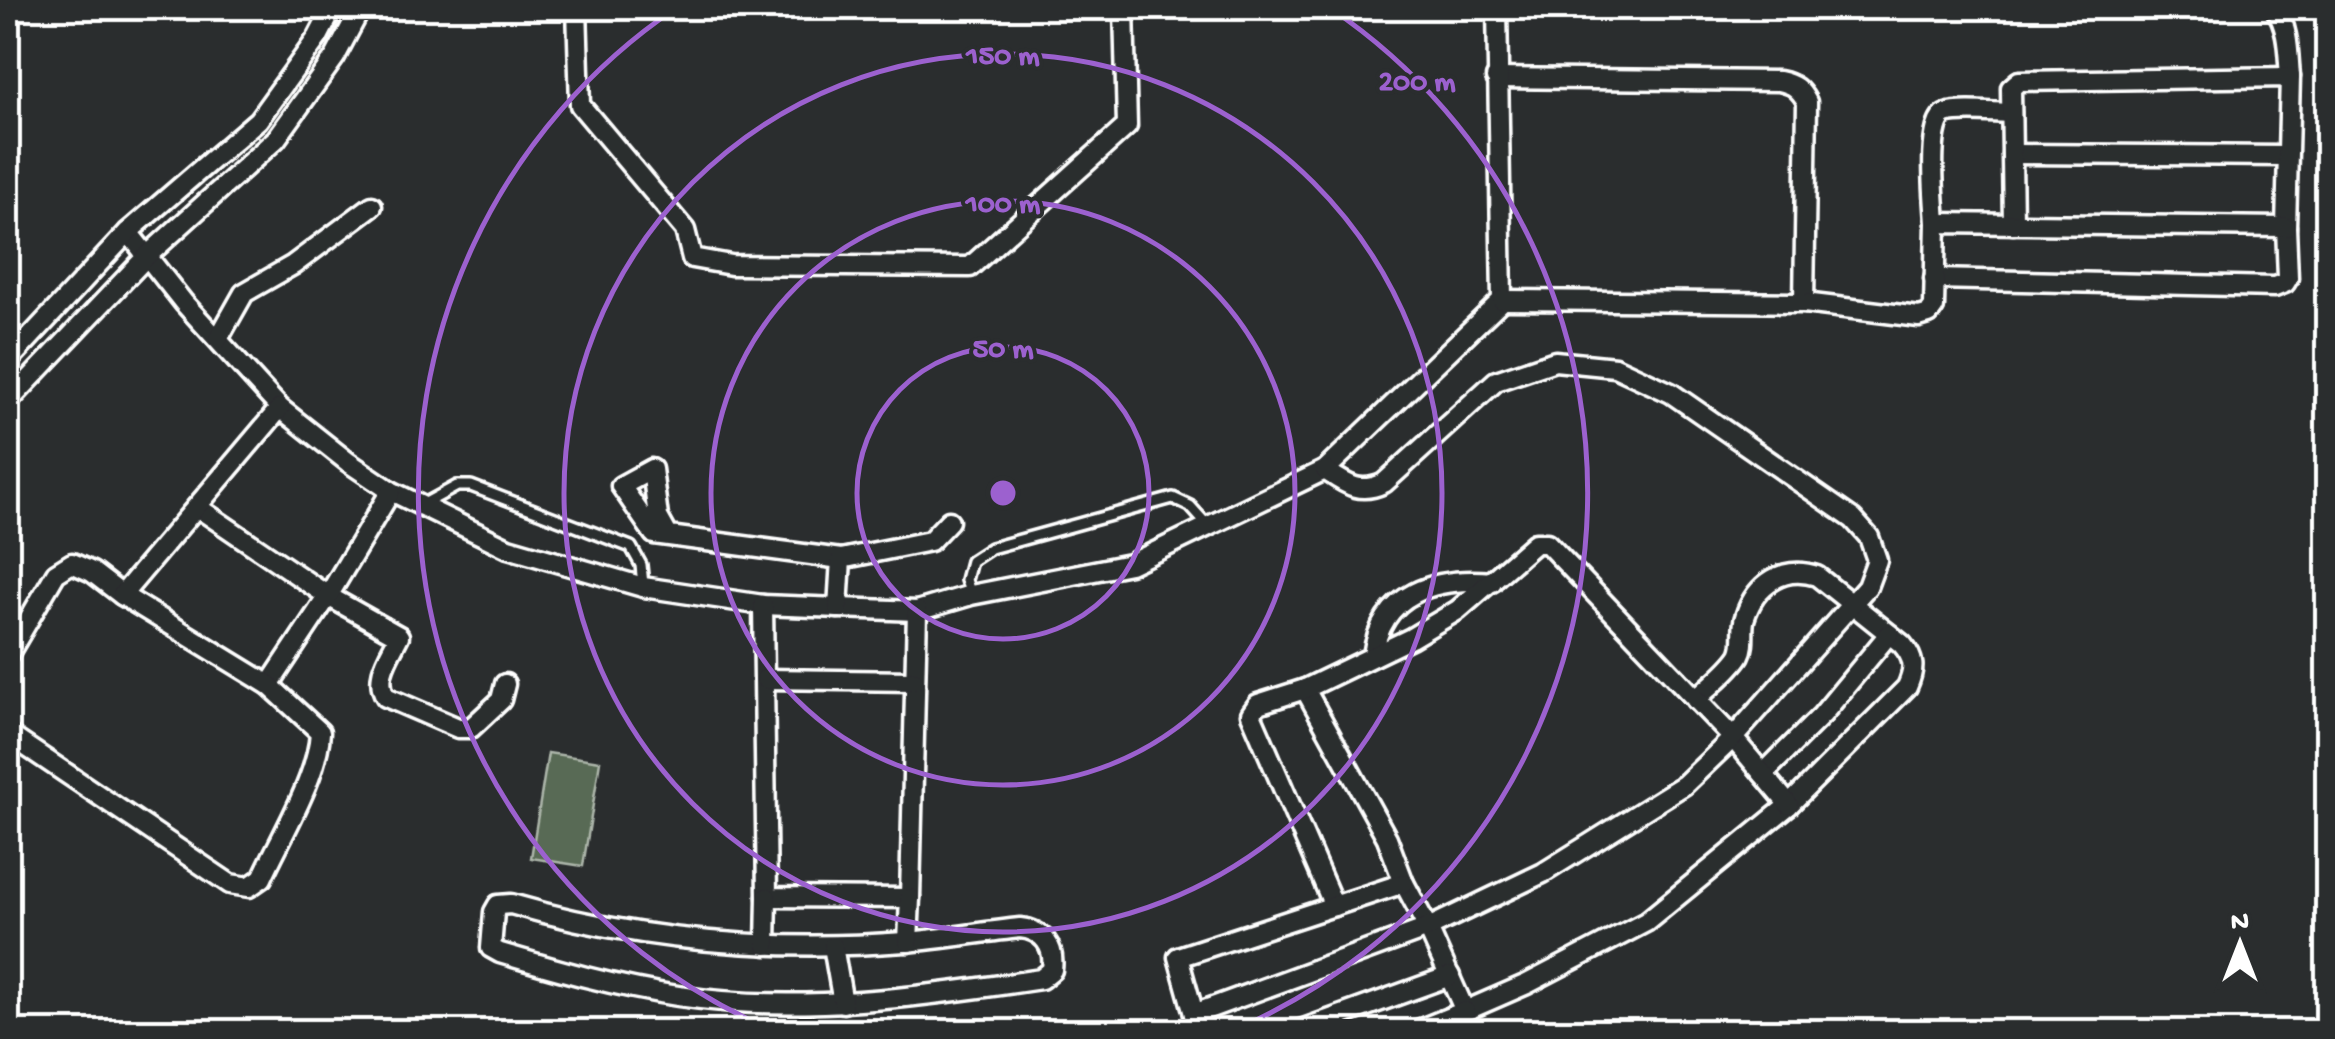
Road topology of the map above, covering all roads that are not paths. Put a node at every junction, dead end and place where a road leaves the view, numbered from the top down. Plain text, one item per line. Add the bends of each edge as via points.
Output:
1 (333, 8) edge
2 (362, 8) edge
3 (577, 8) edge
4 (1124, 8) edge
5 (1498, 8) edge
6 (2275, 8) edge
7 (1496, 78) junction
8 (2290, 78) junction
9 (2011, 113) junction
10 (2012, 154) junction
11 (2287, 156) junction
12 (372, 206) dead end
13 (1936, 223) junction
14 (2013, 224) junction
15 (2286, 227) junction
16 (128, 232) junction
17 (148, 255) junction
18 (1934, 279) junction
19 (1502, 300) junction
20 (1804, 303) junction
21 (218, 340) junction
22 (8, 361) edge
23 (8, 402) edge
24 (280, 408) junction
25 (1325, 470) junction
26 (390, 491) junction
27 (197, 506) junction
28 (421, 506) junction
29 (950, 521) dead end
30 (1208, 526) junction
31 (668, 535) junction
32 (841, 559) junction
33 (1492, 582) junction
34 (643, 587) junction
35 (122, 596) junction
36 (328, 596) junction
37 (971, 596) junction
38 (1852, 603) junction
39 (762, 606) junction
40 (838, 608) junction
41 (916, 611) junction
42 (1890, 634) junction
43 (8, 655) edge
44 (1373, 656) junction
45 (766, 679) junction
46 (914, 682) junction
47 (505, 684) dead end
48 (269, 685) junction
49 (1306, 688) junction
50 (1696, 700) junction
51 (8, 734) edge
52 (1733, 738) junction
53 (1763, 774) junction
54 (1789, 805) junction
55 (1404, 883) junction
56 (767, 897) junction
57 (910, 898) junction
58 (1334, 906) junction
59 (1428, 928) junction
60 (908, 942) junction
61 (766, 945) junction
62 (833, 946) junction
63 (1450, 976) junction
64 (843, 1002) junction
65 (1465, 1011) junction
66 (1196, 1023) edge
67 (2328, 1023) edge
68 (1294, 1032) edge
69 (1413, 1032) edge
70 (2319, 1032) edge

1 - 16 street via 258,120
2 - 17 street via 276,139
3 - 4 street via 580,105 685,230 692,258 731,265 970,267 1127,126
5 - 7 street
6 - 8 street via 2287,40
7 - 19 street
7 - 20 street via 1778,81 1801,91 1807,102
8 - 9 street via 2034,79 2011,88
8 - 11 street
9 - 10 street
9 - 13 street via 1945,114 1937,122
10 - 11 street
10 - 14 street
11 - 15 street
12 - 21 street via 244,292
13 - 14 street
13 - 18 street
14 - 15 street
15 - 18 street via 2288,278 2275,287
16 - 17 street
16 - 22 street
17 - 21 street
17 - 23 street
18 - 20 street via 1934,307 1919,317
19 - 20 street
19 - 25 street
21 - 24 street
24 - 26 street
24 - 27 street
25 - 30 street
25 - 38 street via 1353,489 1370,490 1496,381 1555,361 1615,366 1671,394 1853,519 1878,560
26 - 28 street
26 - 36 street
27 - 35 street
27 - 36 street
28 - 34 street via 508,548
28 - 34 lane via 457,486 488,493 631,547
29 - 32 street via 930,542
30 - 37 street via 1130,564
30 - 37 lane via 1173,498 992,548 971,560
31 - 31 street via 654,534 621,486 652,469 658,516
31 - 32 street
32 - 40 street
33 - 44 street via 1458,610
33 - 44 street via 1429,585 1396,606
33 - 50 street via 1535,544 1548,544
34 - 39 street
35 - 43 street via 72,563 56,573
35 - 48 street
36 - 47 street via 399,636 380,676 386,697 471,728 501,700
36 - 48 street
37 - 41 street
38 - 42 street
38 - 50 street via 1816,576 1782,572 1758,592 1745,618 1741,654
38 - 52 street
39 - 40 street
39 - 45 street
40 - 41 street
41 - 46 street
42 - 53 street
42 - 54 street via 1913,656 1907,687
44 - 49 street
45 - 46 street
45 - 56 street
46 - 57 street
48 - 51 street via 320,732 319,748 262,878 249,887 230,884
49 - 55 street via 1388,838
49 - 58 street via 1258,704 1250,714
50 - 52 street
52 - 53 street
52 - 59 street via 1684,785 1542,872
53 - 54 street
54 - 65 street via 1646,922
55 - 58 street
55 - 59 street
56 - 57 street
56 - 61 street
57 - 60 street
58 - 66 street via 1178,956
59 - 63 street
59 - 66 street
60 - 62 street
60 - 64 street via 1035,929 1046,938 1052,970 1041,979
61 - 62 street
61 - 64 street via 621,930 510,904 498,905 490,937 500,953 680,996
62 - 64 street
63 - 65 street
63 - 68 street
65 - 69 street
67 - 70 main road

